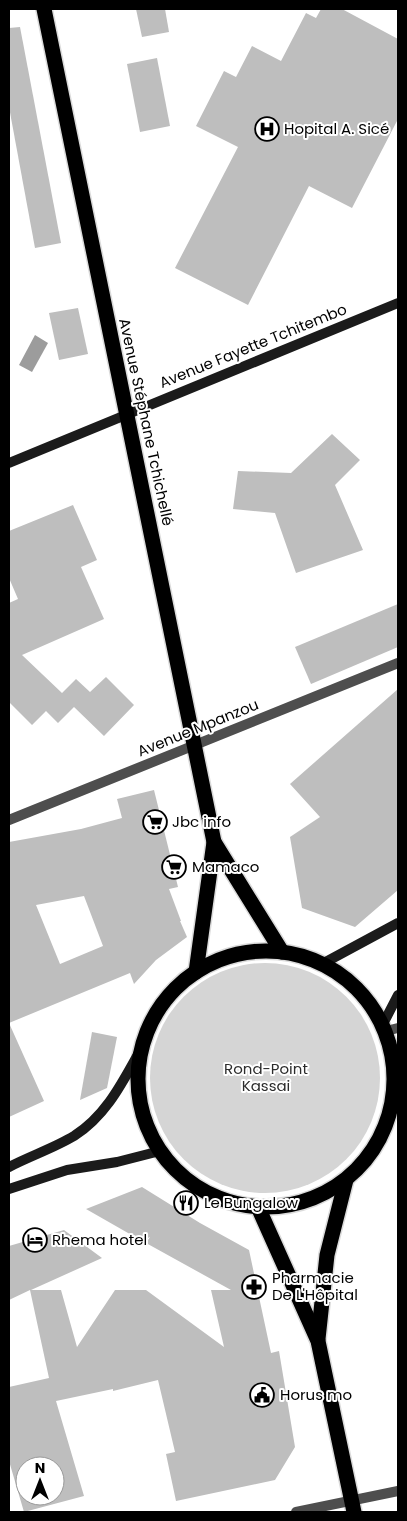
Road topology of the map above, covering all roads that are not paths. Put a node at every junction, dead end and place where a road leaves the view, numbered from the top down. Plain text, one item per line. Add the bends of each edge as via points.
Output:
1 (44, 9) edge
2 (398, 303) edge
3 (126, 414) junction
4 (9, 463) edge
5 (398, 663) edge
6 (195, 745) junction
7 (9, 820) edge
8 (214, 842) junction
9 (398, 923) edge
10 (282, 952) junction
11 (322, 964) junction
12 (196, 972) junction
13 (398, 995) edge
14 (389, 1028) edge
15 (141, 1049) junction
16 (396, 1097) edge
17 (160, 1151) junction
18 (9, 1167) edge
19 (346, 1180) junction
20 (9, 1189) edge
21 (258, 1207) junction
22 (318, 1341) junction
23 (398, 1491) edge
24 (352, 1506) edge
25 (296, 1512) edge

1 - 3 highway, Avenue Stéphane Tchichellé
2 - 3 main road, Avenue Fayette Tchitembo
3 - 4 main road, Avenue Fayette Tchitembo
3 - 6 highway, Avenue Stéphane Tchichellé
5 - 6 street, Avenue Mpanzou
6 - 7 street, Avenue Mpanzou
6 - 8 highway, Avenue Stéphane Tchichellé
8 - 10 highway, Avenue Stéphane Tchichellé
8 - 12 highway, Avenue Stéphane Tchichellé
9 - 11 main road
10 - 11 highway
10 - 12 highway via 252,952 222,958
11 - 14 highway via 358,989
12 - 15 highway via 171,993 152,1019
13 - 14 main road
14 - 16 highway
15 - 17 highway via 137,1084 144,1119
15 - 18 main road via 120,1087 96,1119 74,1136
16 - 19 highway via 385,1130 369,1157
17 - 20 main road via 67,1170
17 - 21 highway via 179,1173 202,1190 229,1202
19 - 21 highway via 319,1196 289,1205
19 - 22 highway via 327,1255
21 - 22 highway
22 - 24 highway
23 - 24 street
24 - 25 street

